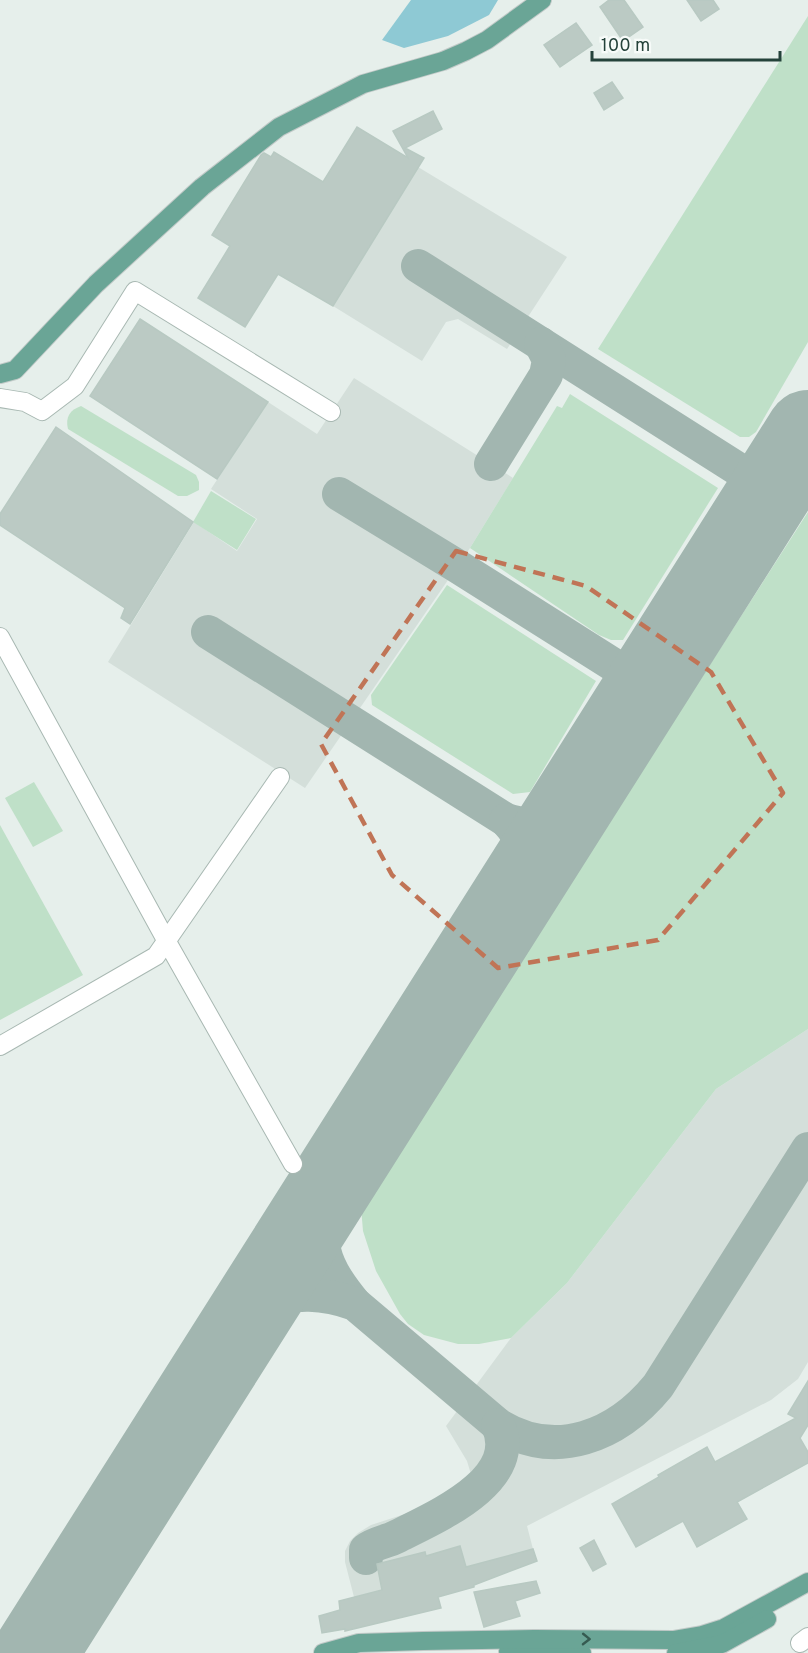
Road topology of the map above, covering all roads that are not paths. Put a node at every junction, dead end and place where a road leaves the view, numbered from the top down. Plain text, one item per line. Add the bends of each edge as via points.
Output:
1 (542, 0) edge
2 (0, 374) edge
3 (0, 398) edge
4 (331, 412) dead end
5 (0, 637) edge
6 (280, 777) dead end
7 (166, 940) junction
8 (0, 1046) edge
9 (293, 1164) dead end
10 (808, 1582) edge
11 (808, 1597) edge
12 (423, 1641) junction
13 (325, 1652) edge
14 (582, 1653) edge
15 (676, 1653) edge

1 - 2 main road via 466,51 443,62 363,84 279,127 202,187 96,284 15,370
3 - 4 lane via 25,402 42,411 75,386 135,291
5 - 7 lane
6 - 7 lane
7 - 8 lane via 156,956
7 - 9 lane
12 -> 10 main road via 673,1641 724,1628
11 - 15 main road via 722,1644
12 - 13 main road via 359,1643
12 - 14 main road

